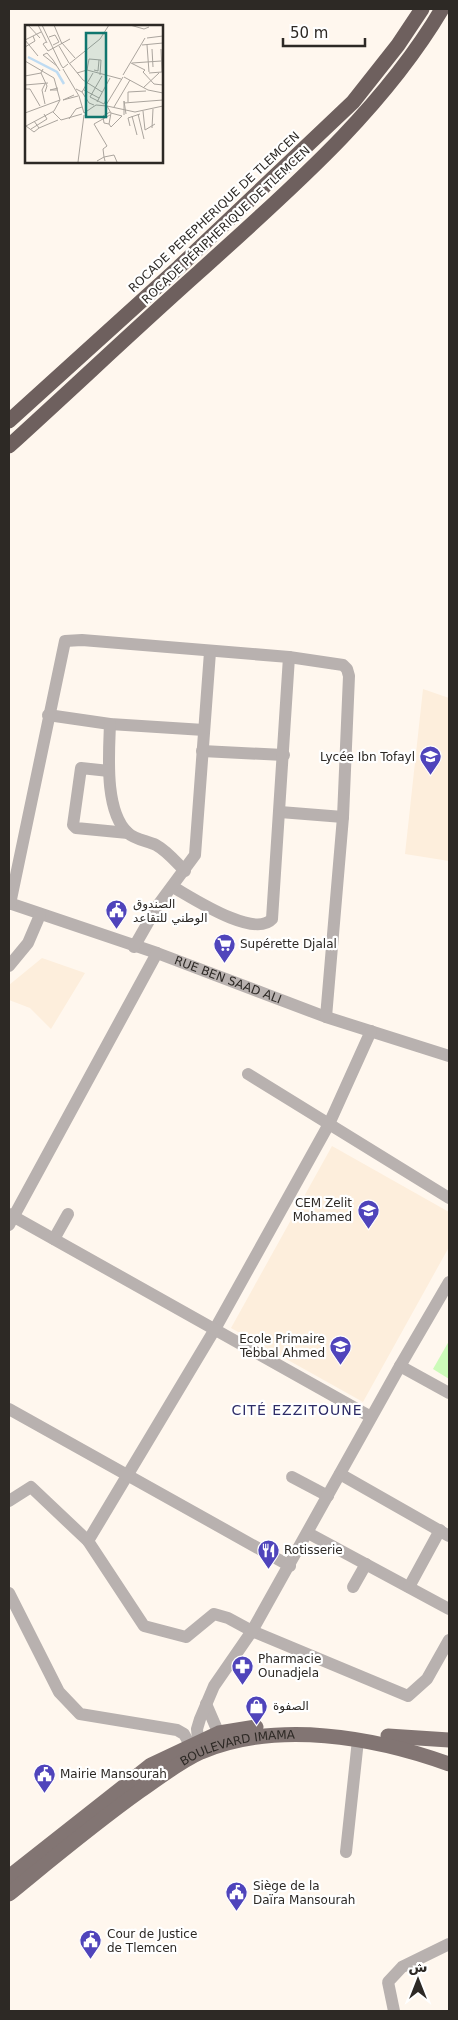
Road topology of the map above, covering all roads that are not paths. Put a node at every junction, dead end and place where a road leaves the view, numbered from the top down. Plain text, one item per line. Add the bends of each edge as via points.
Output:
1 (422, 9) edge
2 (442, 9) edge
3 (9, 421) edge
4 (9, 446) edge
5 (210, 652) junction
6 (289, 657) junction
7 (48, 715) junction
8 (110, 724) junction
9 (204, 730) junction
10 (202, 751) junction
11 (284, 755) junction
12 (109, 771) junction
13 (280, 812) junction
14 (343, 817) junction
15 (128, 833) junction
16 (184, 871) junction
17 (173, 887) junction
18 (10, 904) edge
19 (40, 915) junction
20 (134, 946) junction
21 (157, 953) junction
22 (9, 966) edge
23 (326, 1017) junction
24 (370, 1031) junction
25 (449, 1056) edge
26 (248, 1074) dead end
27 (330, 1124) junction
28 (449, 1198) edge
29 (68, 1214) dead end
30 (10, 1218) edge
31 (54, 1239) junction
32 (449, 1282) edge
33 (215, 1329) junction
34 (400, 1366) junction
35 (449, 1394) edge
36 (9, 1410) edge
37 (371, 1417) junction
38 (340, 1474) junction
39 (128, 1476) junction
40 (292, 1478) dead end
41 (328, 1496) junction
42 (9, 1501) edge
43 (308, 1532) junction
44 (444, 1533) edge
45 (88, 1541) junction
46 (366, 1564) junction
47 (290, 1566) junction
48 (409, 1587) junction
49 (352, 1588) dead end
50 (9, 1593) edge
51 (449, 1609) edge
52 (252, 1631) junction
53 (449, 1640) edge
54 (206, 1704) junction
55 (221, 1739) junction
56 (358, 1740) junction
57 (449, 1740) edge
58 (196, 1746) junction
59 (449, 1764) edge
60 (346, 1852) dead end
61 (9, 1877) edge
62 (9, 1894) edge
63 (449, 1944) edge
64 (394, 2011) edge

1 - 3 highway, ROCADE PEREPHERIQUE DE TLEMCEN via 353,102 179,267
2 - 4 highway, ROCADE PÉRIPHERIQUE DE TLEMCEN via 399,74 327,152
5 - 6 street
5 - 7 street via 102,641 65,641
5 - 9 street
6 - 11 street
6 - 14 street via 343,665 348,669
7 - 8 street
7 - 18 street
8 - 9 street
8 - 12 street
9 - 10 street
10 - 11 street
10 - 16 street via 195,855
11 - 13 street
12 - 15 street via 114,805 120,823
12 - 15 street via 81,768 73,825 76,828
13 - 14 street
13 - 17 street via 273,912 269,922 258,924 232,918
14 - 23 street
15 - 16 street via 158,846
16 - 17 street
17 - 20 street via 158,905
18 - 19 street, RUE BEN SAAD ALI
19 - 20 street, RUE BEN SAAD ALI
19 - 22 street via 26,947
20 - 21 street, RUE BEN SAAD ALI
21 - 23 street, RUE BEN SAAD ALI
21 - 30 street
23 - 24 street, RUE BEN SAAD ALI
24 - 25 street, RUE BEN SAAD ALI
24 - 27 street
26 - 27 street
27 - 28 street
27 - 33 street
29 - 31 street
30 - 31 street
31 - 33 street
32 - 34 street
33 - 37 street
33 - 39 street
34 - 35 street
34 - 37 street
36 - 39 street
37 - 38 street
38 - 41 street
38 - 44 street
39 - 45 street
39 - 47 street
40 - 41 street
41 - 43 street
42 - 45 street via 31,1487
43 - 46 street
43 - 47 street
44 - 48 street
45 - 52 street via 144,1626 186,1637 214,1614
46 - 48 street
46 - 49 street
47 - 52 street
48 - 51 street
50 - 58 street via 59,1692 80,1714 177,1730
52 - 53 street via 408,1696 427,1679
52 - 54 street via 214,1686
54 - 55 street
54 - 58 street via 197,1729
55 - 56 main road, BOULEVARD IMAMA via 278,1735
55 - 57 main road, BOULEVARD IMAMA via 271,1725 291,1725
55 - 58 main road, BOULEVARD IMAMA
56 - 59 main road, BOULEVARD IMAMA via 406,1749
56 - 60 street
58 - 61 main road, BOULEVARD IMAMA via 151,1765
58 - 62 main road, BOULEVARD IMAMA
63 - 64 street via 402,1967 388,1982

